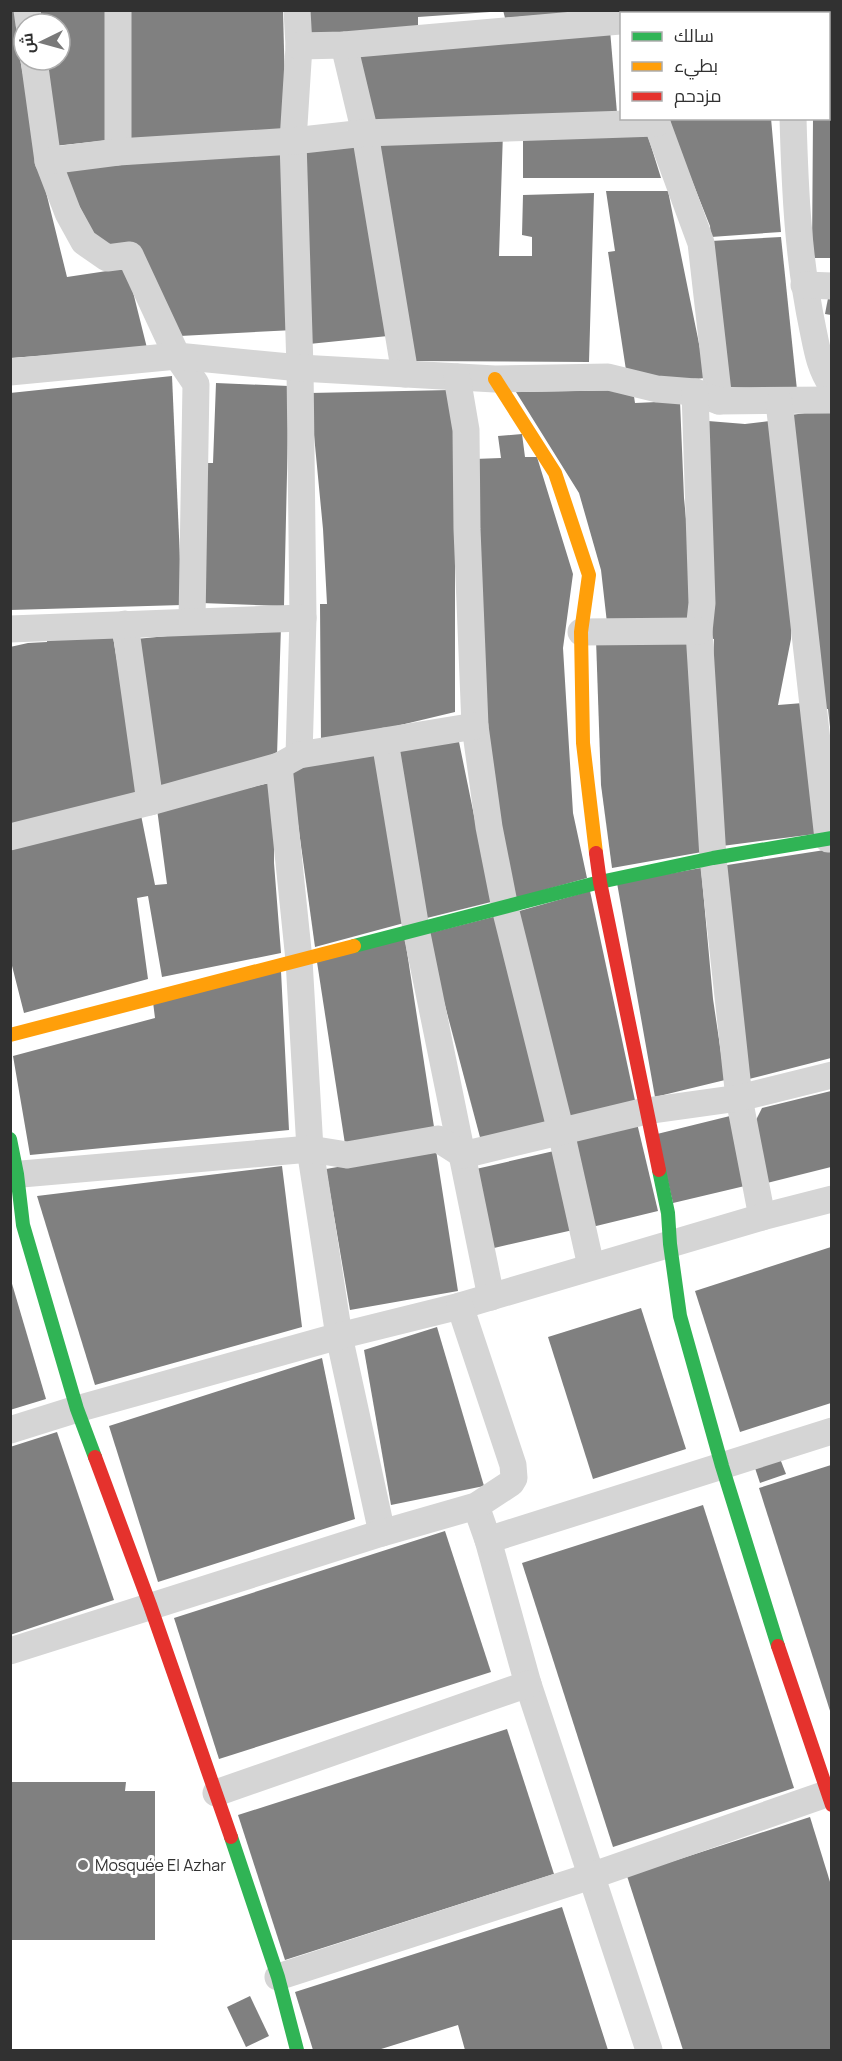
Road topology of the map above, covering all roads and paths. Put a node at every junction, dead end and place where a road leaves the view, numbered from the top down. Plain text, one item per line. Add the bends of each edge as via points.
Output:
1 (118, 10) edge
2 (297, 10) edge
3 (620, 20) edge
4 (344, 45) junction
5 (298, 46) junction
6 (36, 72) edge
7 (792, 120) edge
8 (656, 121) edge
9 (365, 133) junction
10 (293, 141) junction
11 (118, 152) junction
12 (48, 161) junction
13 (804, 285) junction
14 (831, 286) edge
15 (177, 356) junction
16 (300, 368) junction
17 (10, 372) edge
18 (405, 374) junction
19 (457, 377) junction
20 (495, 379) junction
21 (831, 386) edge
22 (707, 397) junction
23 (831, 400) edge
24 (778, 402) junction
25 (303, 618) junction
26 (192, 621) junction
27 (125, 624) junction
28 (10, 629) edge
29 (699, 631) junction
30 (581, 633) junction
31 (475, 726) junction
32 (385, 741) junction
33 (289, 760) junction
34 (150, 802) junction
35 (10, 837) edge
36 (830, 839) edge
37 (713, 858) junction
38 (600, 882) junction
39 (505, 908) junction
40 (416, 930) junction
41 (299, 960) junction
42 (10, 1035) edge
43 (831, 1075) edge
44 (739, 1098) junction
45 (646, 1111) junction
46 (561, 1132) junction
47 (10, 1140) edge
48 (310, 1149) junction
49 (463, 1155) junction
50 (14, 1175) edge
51 (831, 1199) edge
52 (762, 1217) junction
53 (670, 1244) junction
54 (591, 1266) junction
55 (490, 1297) junction
56 (460, 1306) junction
57 (339, 1336) junction
58 (77, 1409) junction
59 (10, 1430) edge
60 (831, 1431) edge
61 (722, 1466) junction
62 (476, 1506) junction
63 (382, 1533) junction
64 (488, 1540) junction
65 (150, 1605) junction
66 (10, 1651) edge
67 (528, 1684) junction
68 (216, 1793) junction
69 (830, 1797) edge
70 (591, 1876) junction
71 (278, 1977) junction
72 (297, 2050) edge
73 (649, 2050) edge

1 - 11 street
2 - 5 street
3 - 4 street
4 - 5 street
4 - 9 street
5 - 10 street
6 - 12 street
7 - 13 street
8 - 9 street
8 - 22 street via 701,243
9 - 10 street
9 - 18 street
10 - 11 street
10 - 16 street
11 - 12 street
12 - 15 street via 84,242 107,258 130,255
13 - 14 street
13 - 21 street via 822,373
15 - 16 street
15 - 17 street
15 - 26 street via 196,384
16 - 18 street
16 - 25 street
18 - 19 street
19 - 20 street
19 - 31 street via 466,430
20 - 22 street via 608,377
20 - 30 street via 555,473 566,503 589,575
22 - 24 street
22 - 29 street
23 - 24 street
24 - 36 street
25 - 26 street
25 - 33 street
26 - 27 street
27 - 28 street
27 - 34 street
29 - 30 street
29 - 37 street
30 - 38 street via 583,743
31 - 32 street
31 - 39 street
32 - 33 street
32 - 40 street
33 - 34 street
33 - 41 street
34 - 35 street
36 - 37 street
37 - 38 street
37 - 44 street
38 - 39 street
38 - 45 street
39 - 40 street
39 - 46 street
40 - 41 street
40 - 49 street
41 - 42 street
41 - 48 street
43 - 44 street
44 - 45 street
44 - 52 street
45 - 46 street
45 - 53 street via 668,1214
46 - 49 street
46 - 54 street
47 - 50 street
48 - 49 street via 347,1155 438,1139
48 - 50 street
48 - 57 street
49 - 55 street
50 - 58 street via 23,1225
51 - 52 street
52 - 53 street
53 - 54 street
53 - 61 street via 680,1316
54 - 55 street
55 - 56 street
56 - 57 street
56 - 62 street via 514,1472 511,1483
57 - 58 street
57 - 63 street
58 - 59 street
58 - 65 street
60 - 61 street
61 - 64 street
61 - 69 street
62 - 63 street
62 - 64 street
63 - 65 street
64 - 67 street
65 - 66 street
65 - 68 street
67 - 68 street
67 - 70 street
68 - 71 street
69 - 70 street
70 - 71 street
70 - 73 street
71 - 72 street

